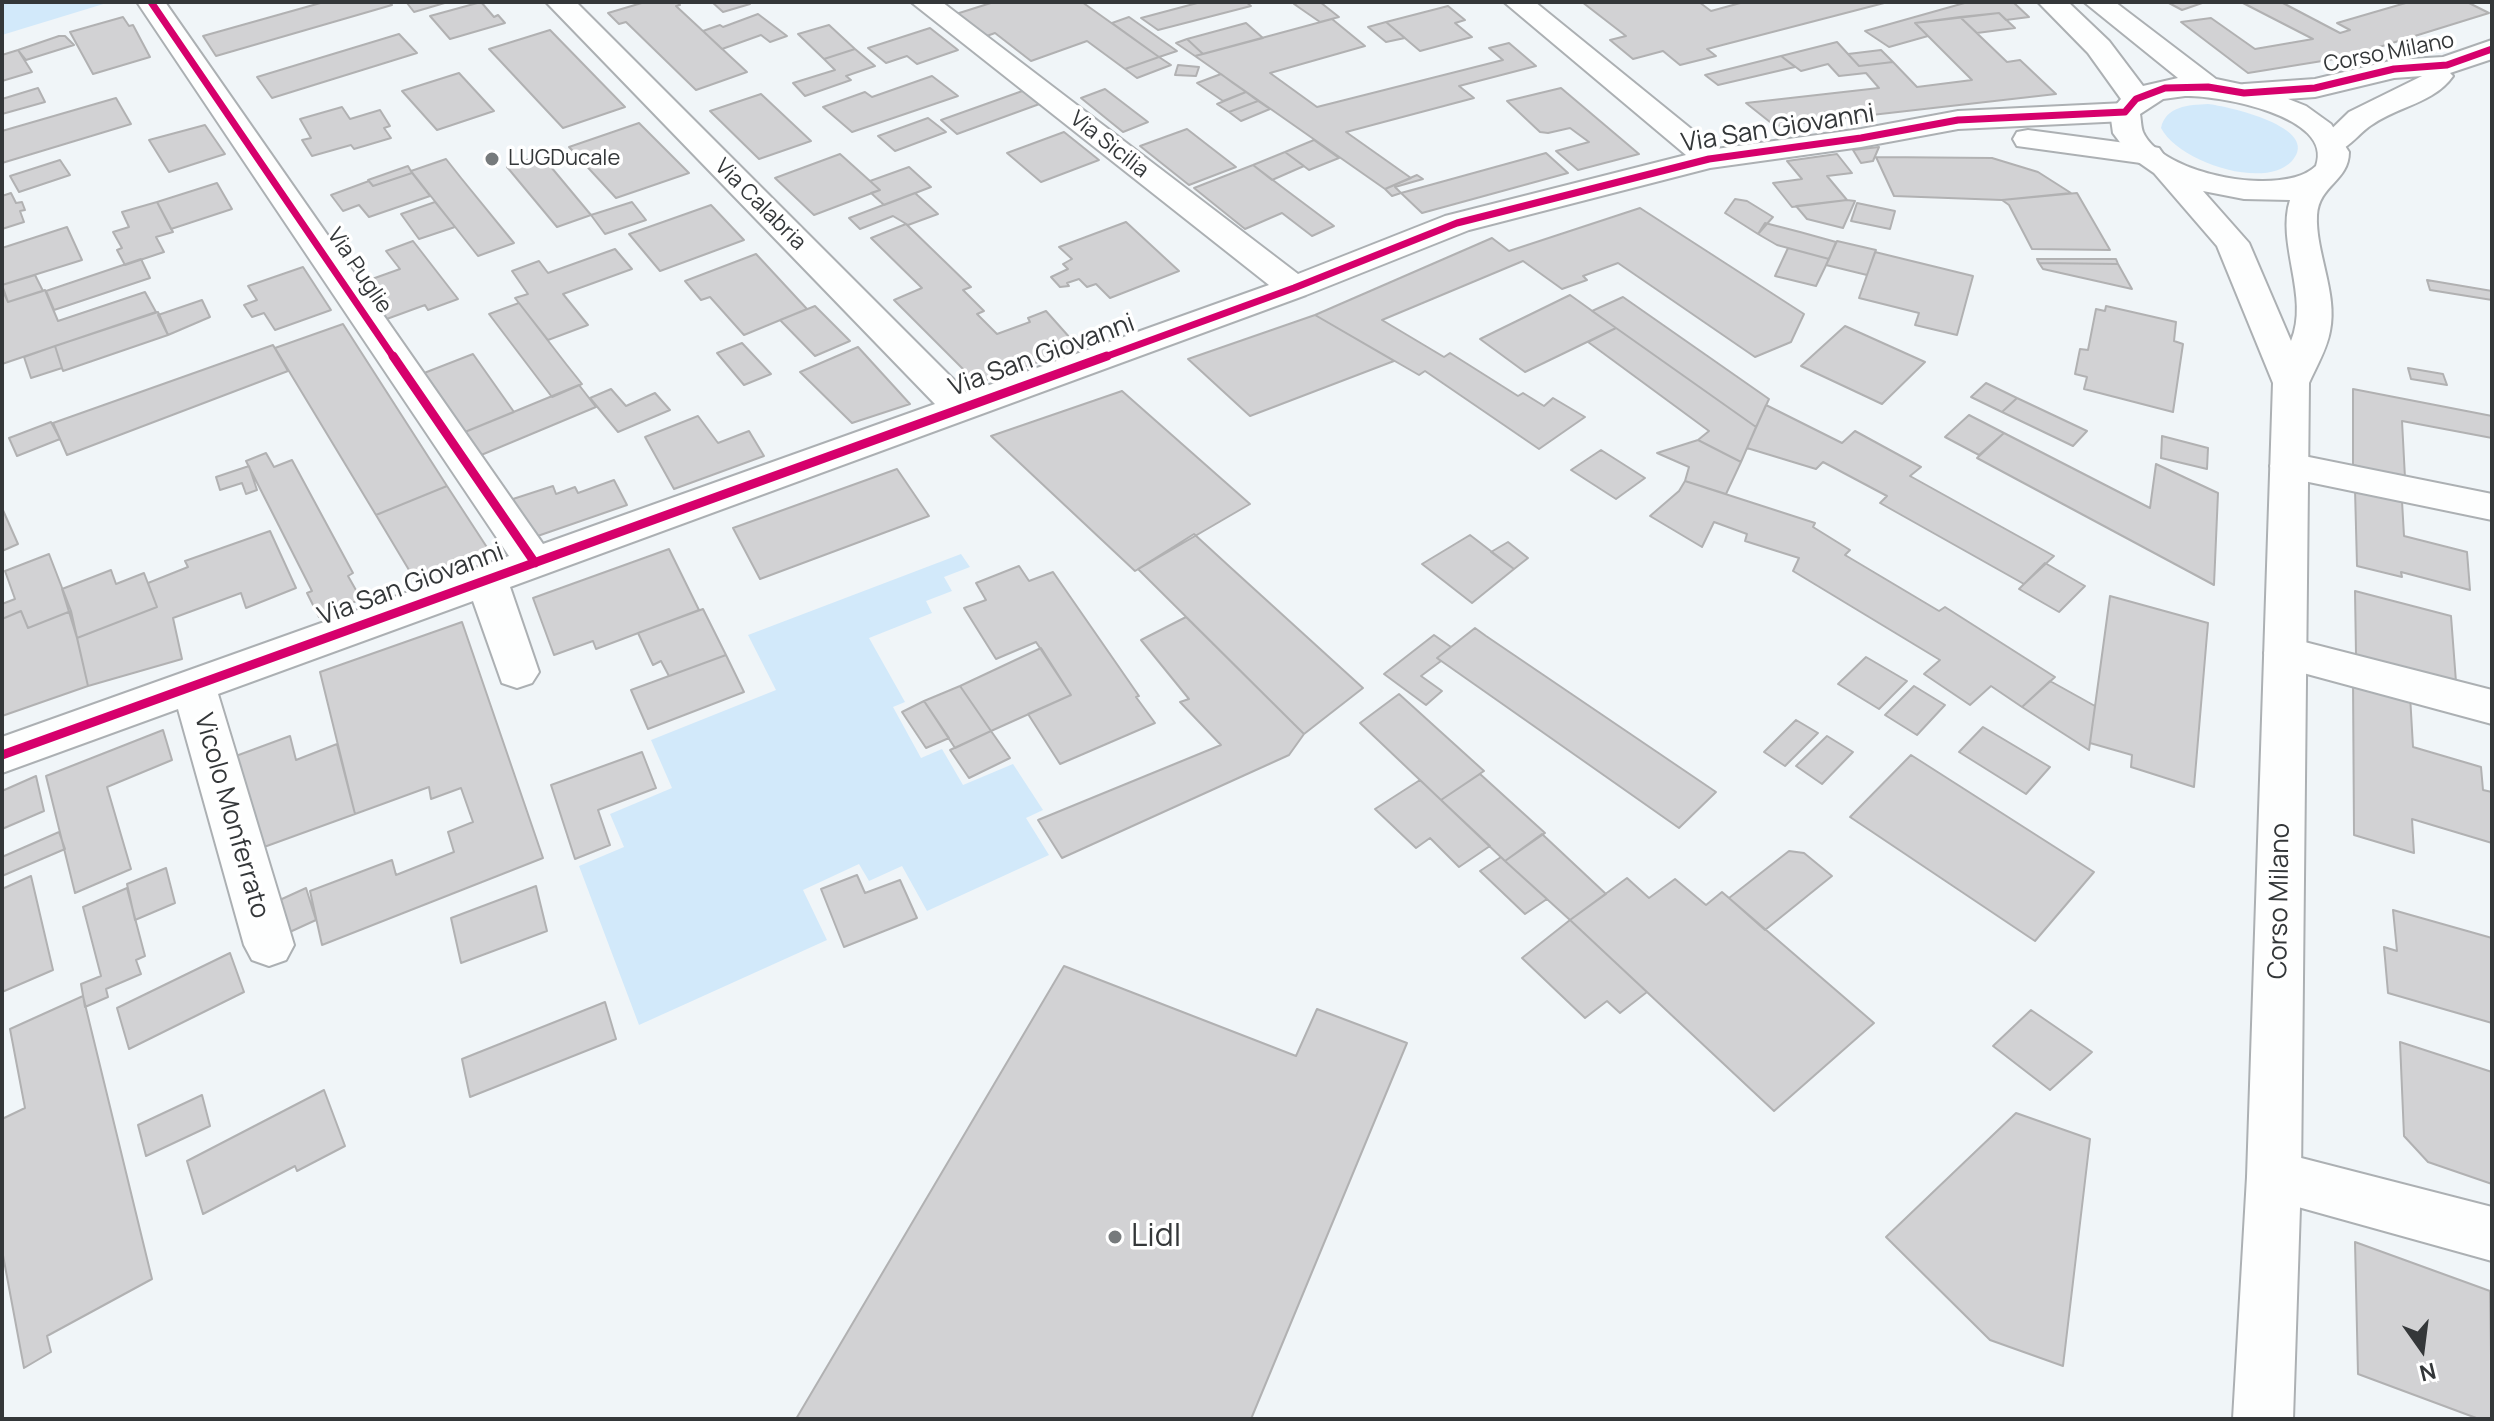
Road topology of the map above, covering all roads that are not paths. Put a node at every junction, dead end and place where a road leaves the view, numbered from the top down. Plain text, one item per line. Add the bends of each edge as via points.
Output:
1 (151, 2) edge
2 (560, 2) edge
3 (925, 2) edge
4 (1518, 2) edge
5 (2052, 2) edge
6 (2098, 2) edge
7 (2492, 49) edge
8 (2447, 65) junction
9 (2208, 87) junction
10 (2244, 93) junction
11 (2130, 106) junction
12 (1861, 138) junction
13 (2331, 144) junction
14 (1709, 159) junction
15 (2155, 160) junction
16 (2310, 185) junction
17 (1294, 288) junction
18 (2291, 383) junction
19 (961, 409) junction
20 (2289, 466) junction
21 (2492, 507) edge
22 (535, 563) junction
23 (487, 581) junction
24 (2285, 653) junction
25 (517, 672) dead end
26 (194, 687) junction
27 (2492, 707) edge
28 (2, 755) edge
29 (269, 945) dead end
30 (2274, 1177) junction
31 (2492, 1234) edge
32 (2263, 1419) edge

1 - 22 street, Via Puglie
2 - 19 street, Via Calabria
3 - 17 street, Via Sicilia
4 - 14 street
5 - 11 street, Corso Milano via 2119,68
6 - 9 street
7 - 8 street, Corso Milano
8 - 10 street, Corso Milano via 2394,69 2315,88
8 - 13 street, Corso Milano via 2428,88 2391,101 2344,129
9 - 10 street, Via San Giovanni
9 - 11 street, Via San Giovanni via 2165,88
10 - 13 street via 2298,114
11 - 12 street, Via San Giovanni via 1958,120
11 - 15 street, Corso Milano via 2127,132
12 - 14 street, Via San Giovanni
12 - 15 street, Via San Giovanni via 2019,138
13 - 16 street via 2333,168
14 - 17 street, Via San Giovanni via 1457,223
15 - 16 street, Via San Giovanni via 2185,175 2238,189
15 - 18 street, Corso Milano via 2232,243
16 - 18 street, Corso Milano via 2301,215 2313,331
17 - 19 street, Via San Giovanni
18 - 20 street, Corso Milano
19 - 22 street, Via San Giovanni
20 - 21 street
20 - 24 street, Corso Milano
22 - 23 street, Via San Giovanni
23 - 25 street
23 - 26 street, Via San Giovanni
24 - 27 street
24 - 30 street, Corso Milano
26 - 28 street, Via San Giovanni
26 - 29 street, Vicolo Monferrato
30 - 31 street
30 - 32 street, Corso Milano

